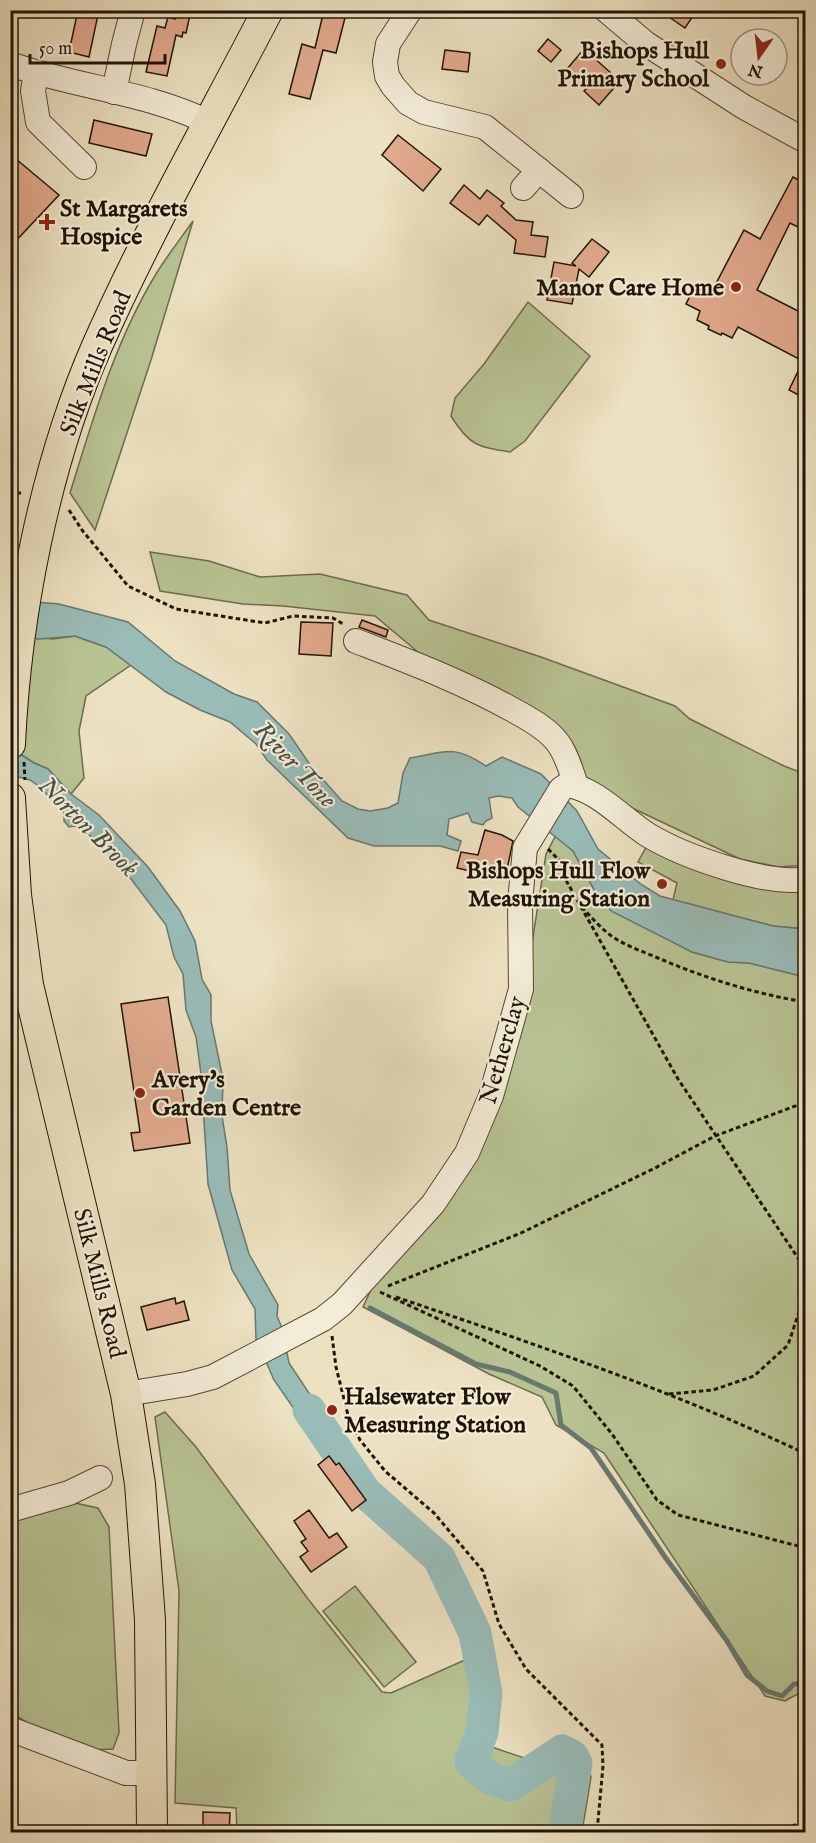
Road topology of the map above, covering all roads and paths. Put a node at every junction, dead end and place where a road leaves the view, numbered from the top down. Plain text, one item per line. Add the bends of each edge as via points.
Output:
1 (134, 10) edge
2 (268, 10) edge
3 (410, 10) edge
4 (606, 10) edge
5 (10, 64) edge
6 (36, 73) junction
7 (114, 92) junction
8 (210, 123) junction
9 (806, 141) edge
10 (84, 167) dead end
11 (571, 196) dead end
12 (47, 496) junction
13 (10, 497) edge
14 (356, 641) joint
15 (10, 744) edge
16 (568, 787) junction
17 (10, 798) edge
18 (11, 810) edge
19 (534, 831) junction
20 (806, 879) edge
21 (578, 902) junction
22 (806, 1002) edge
23 (806, 1102) edge
24 (715, 1136) junction
25 (806, 1270) edge
26 (806, 1291) edge
27 (380, 1292) junction
28 (323, 1319) junction
29 (126, 1394) junction
30 (667, 1394) junction
31 (806, 1454) edge
32 (100, 1478) dead end
33 (10, 1510) edge
34 (806, 1548) edge
35 (10, 1729) edge
36 (152, 1773) junction
37 (806, 1822) edge
38 (152, 1833) edge
39 (597, 1833) edge
40 (770, 1833) edge

1 - 7 street
2 - 8 main road, Silk Mills Road
3 - 11 street via 388,44 385,62 393,86 408,103 424,112 485,127 531,179
4 - 9 street via 645,43 744,107
5 - 6 street
6 - 7 street
6 - 10 street via 33,91 38,122
7 - 8 street via 186,111
8 - 12 main road, Silk Mills Road via 150,234 96,347
12 - 13 path via 18,493
12 - 14 path via 63,502 128,586 176,609 265,623 293,616 333,618 353,630
12 - 15 main road, Silk Mills Road via 28,579
14 - 16 street via 426,668 531,720 557,741 567,758
16 - 19 street, Netherclay
16 - 20 street via 603,801 648,835 708,862 755,876
17 - 18 main road, Silk Mills Road
18 - 29 main road, Silk Mills Road via 16,895 28,985
19 - 21 path via 562,863
19 - 28 street, Netherclay via 525,848 522,869 521,989 491,1096 467,1154 433,1204 342,1304
21 - 22 path via 615,938 642,951 742,988
21 - 24 path via 678,1080
23 - 24 path
24 - 25 path
24 - 27 path via 521,1233 375,1290
26 - 30 path via 788,1345 754,1376 713,1390
27 - 30 path
27 - 34 path via 540,1366 573,1386 657,1500 678,1515
28 - 29 street, Netherclay via 213,1377
28 - 39 path via 332,1338 348,1415 360,1440 385,1471 434,1514 483,1571 499,1624 526,1668 602,1745
29 - 36 main road, Silk Mills Road via 140,1485 150,1620
30 - 31 path
32 - 33 street via 69,1493
35 - 36 street via 126,1773
36 - 38 main road, Silk Mills Road
37 - 40 path

